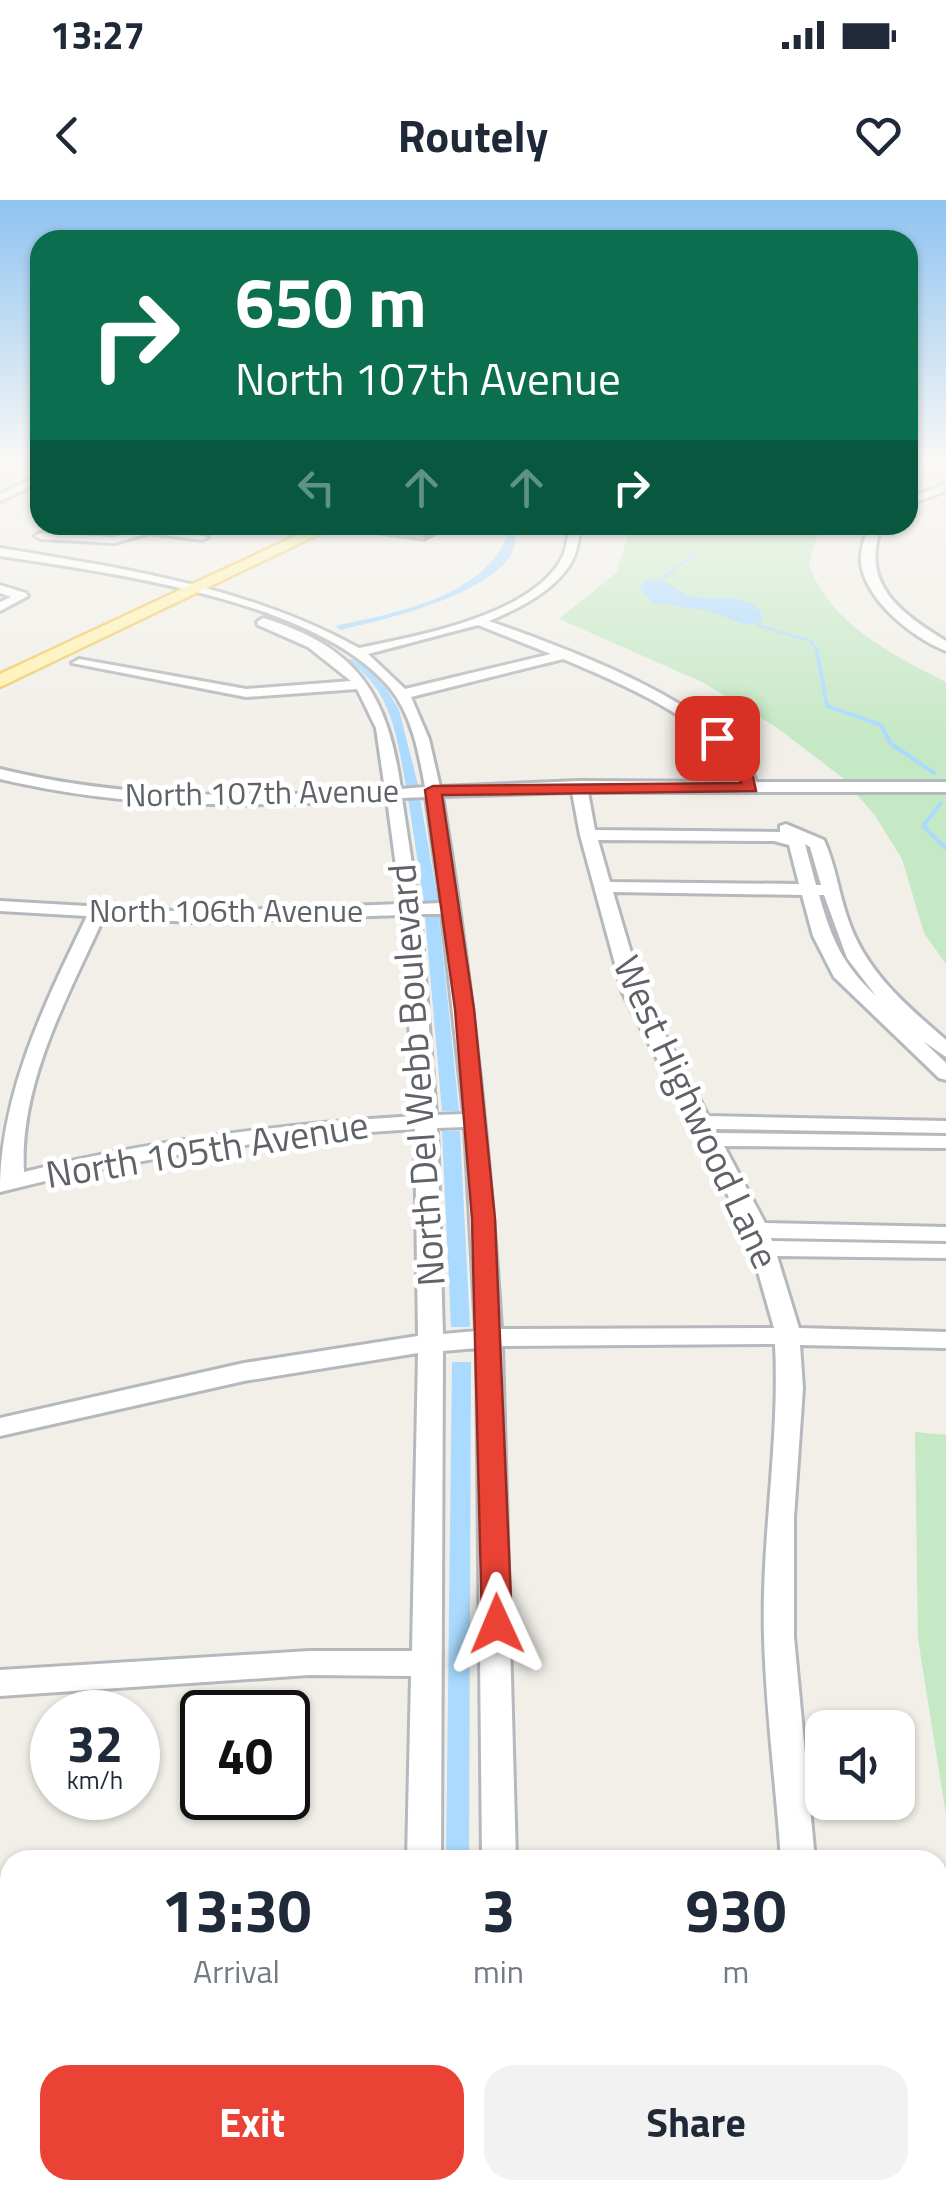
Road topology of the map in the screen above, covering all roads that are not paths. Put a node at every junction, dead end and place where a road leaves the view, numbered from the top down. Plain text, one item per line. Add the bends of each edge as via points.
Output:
1 (253, 555) edge
2 (569, 555) edge
3 (866, 555) edge
4 (3, 558) edge
5 (0, 588) edge
6 (175, 592) junction
7 (0, 608) edge
8 (220, 608) junction
9 (288, 616) junction
10 (476, 620) junction
11 (316, 627) junction
12 (296, 636) junction
13 (946, 647) edge
14 (361, 652) junction
15 (563, 654) junction
16 (332, 658) junction
17 (79, 663) dead end
18 (0, 668) edge
19 (0, 682) edge
20 (362, 684) junction
21 (403, 694) junction
22 (0, 774) edge
23 (579, 786) junction
24 (750, 788) junction
25 (946, 788) edge
26 (433, 790) junction
27 (394, 792) junction
28 (587, 831) junction
29 (604, 891) junction
30 (812, 895) junction
31 (834, 896) junction
32 (0, 906) edge
33 (452, 908) junction
34 (410, 909) junction
35 (97, 914) junction
36 (946, 1051) edge
37 (946, 1074) edge
38 (474, 1120) junction
39 (428, 1121) junction
40 (946, 1126) edge
41 (704, 1130) junction
42 (946, 1142) edge
43 (7, 1183) edge
44 (946, 1234) edge
45 (760, 1239) junction
46 (946, 1251) edge
47 (788, 1337) junction
48 (490, 1338) junction
49 (946, 1340) edge
50 (432, 1344) junction
51 (0, 1427) edge
52 (424, 1664) junction
53 (0, 1683) edge
54 (424, 1850) edge
55 (499, 1850) edge
56 (797, 1850) edge

1 - 6 main road
2 - 10 street via 552,578
3 - 13 street via 875,587
4 - 6 street, North Del Webb Boulevard
5 - 7 street via 22,596
6 - 8 street, North Del Webb Boulevard
6 - 9 street, North Del Webb Boulevard
6 - 18 main road
6 - 19 main road
8 - 9 street
8 - 12 street, North Del Webb Boulevard
9 - 11 street, North Del Webb Boulevard
10 - 14 street
10 - 15 street
11 - 12 street
11 - 14 street, North Del Webb Boulevard
12 - 16 street, North Del Webb Boulevard
14 - 16 street
14 - 21 street, North Del Webb Boulevard
15 - 21 street
15 - 24 street via 717,738 742,762
16 - 20 street, North Del Webb Boulevard
17 - 20 street via 246,693
20 - 27 street, North Del Webb Boulevard via 382,725
21 - 26 street, North Del Webb Boulevard
22 - 27 street, North 107th Avenue via 46,787 170,799
23 - 24 street, North 107th Avenue
23 - 26 street, North 107th Avenue
23 - 28 street, West Highwood Lane
24 - 25 street, North 107th Avenue
26 - 27 street, North 107th Avenue
26 - 33 street, North Del Webb Boulevard
27 - 34 street, North Del Webb Boulevard
28 - 29 street, West Highwood Lane
28 - 30 street via 786,838 799,846
28 - 31 street via 790,830 818,844
29 - 30 street
29 - 41 street, West Highwood Lane via 634,993
30 - 31 street
30 - 37 street via 841,973
31 - 36 street via 847,941 867,975
32 - 35 street, North 106th Avenue
33 - 34 street, North 106th Avenue
33 - 38 street, North Del Webb Boulevard
34 - 35 street, North 106th Avenue
34 - 39 street, North Del Webb Boulevard
35 - 43 street via 23,1078
38 - 39 street, North 105th Avenue
38 - 48 street, North Del Webb Boulevard
39 - 43 street, North 105th Avenue via 237,1138
39 - 50 street, North Del Webb Boulevard
40 - 41 street
41 - 42 street
41 - 45 street, West Highwood Lane
44 - 45 street
45 - 46 street
45 - 47 street, West Highwood Lane
47 - 48 street
47 - 49 street
47 - 56 street, West Highwood Lane via 779,1637
48 - 50 street
48 - 55 street, North Del Webb Boulevard
50 - 51 street via 192,1381
50 - 52 street, North Del Webb Boulevard
52 - 53 street via 309,1663
52 - 54 street, North Del Webb Boulevard

